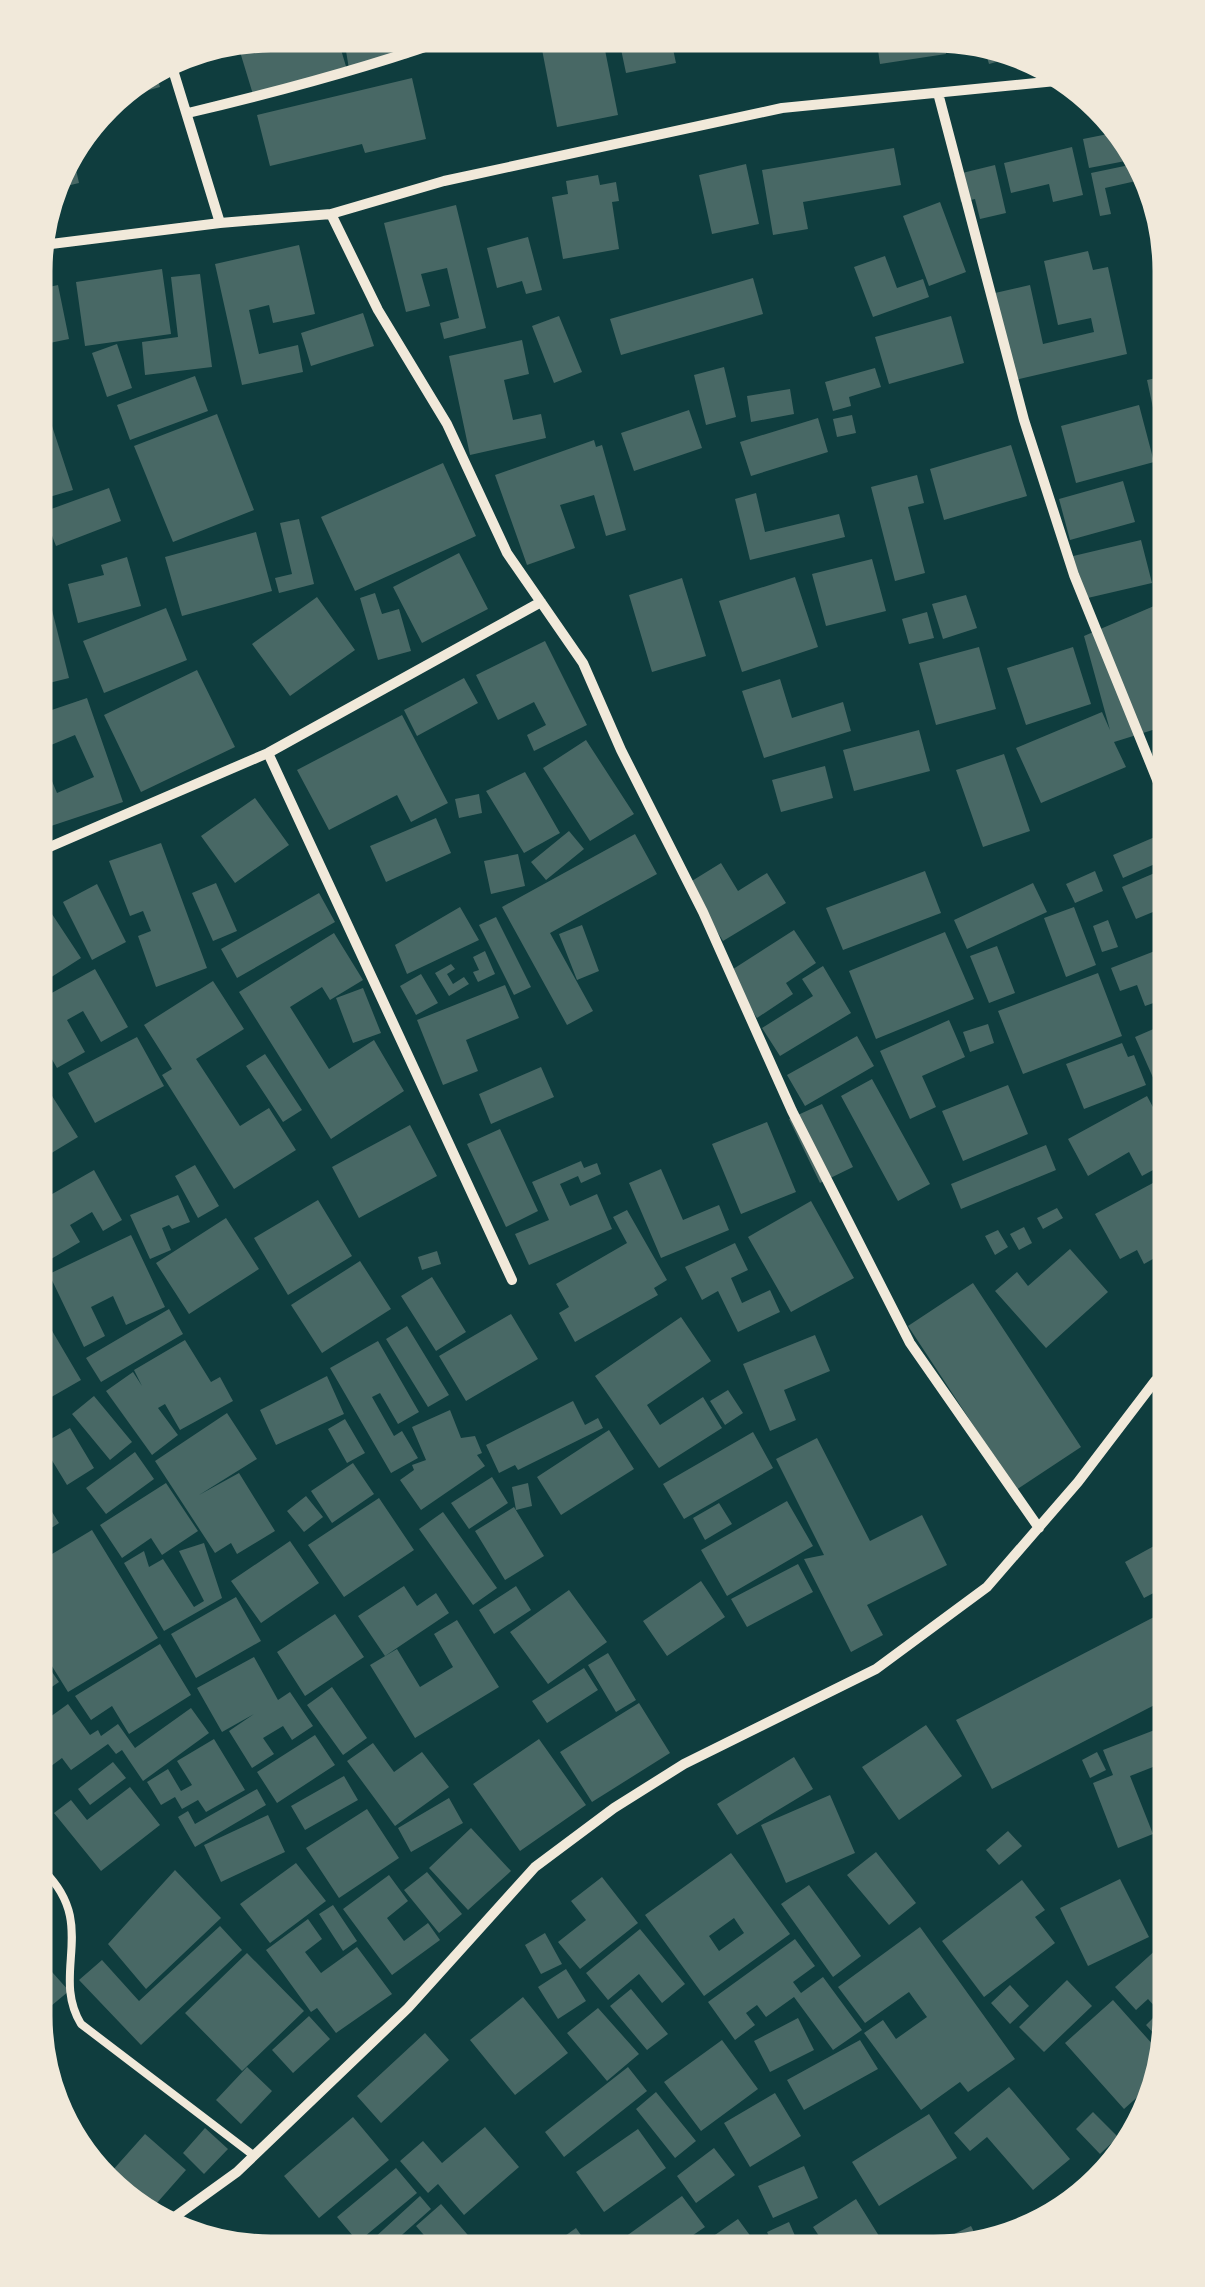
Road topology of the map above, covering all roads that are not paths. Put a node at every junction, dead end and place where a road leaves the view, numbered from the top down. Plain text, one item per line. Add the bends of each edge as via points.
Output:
1 (418, 50) edge
2 (174, 73) edge
3 (1048, 82) edge
4 (938, 92) junction
5 (188, 113) junction
6 (331, 214) junction
7 (220, 223) junction
8 (52, 244) edge
9 (540, 602) junction
10 (268, 754) junction
11 (1155, 774) edge
12 (50, 847) edge
13 (512, 1280) dead end
14 (1155, 1381) edge
15 (1038, 1528) junction
16 (50, 1878) edge
17 (253, 2156) junction
18 (177, 2216) edge

1 - 5 street
2 - 5 street
3 - 4 street
4 - 6 street via 782,108 444,181
4 - 11 street via 1030,437 1074,575
5 - 7 street
6 - 7 street
6 - 9 street via 378,310 448,424 506,553
7 - 8 street
9 - 10 street
9 - 15 street via 584,663 792,1111 910,1344
10 - 12 street
10 - 13 street
14 - 15 street
15 - 17 street via 987,1587 876,1670 684,1764 535,1867 408,2008
16 - 17 lane via 68,1901 71,1998 81,2024
17 - 18 street

